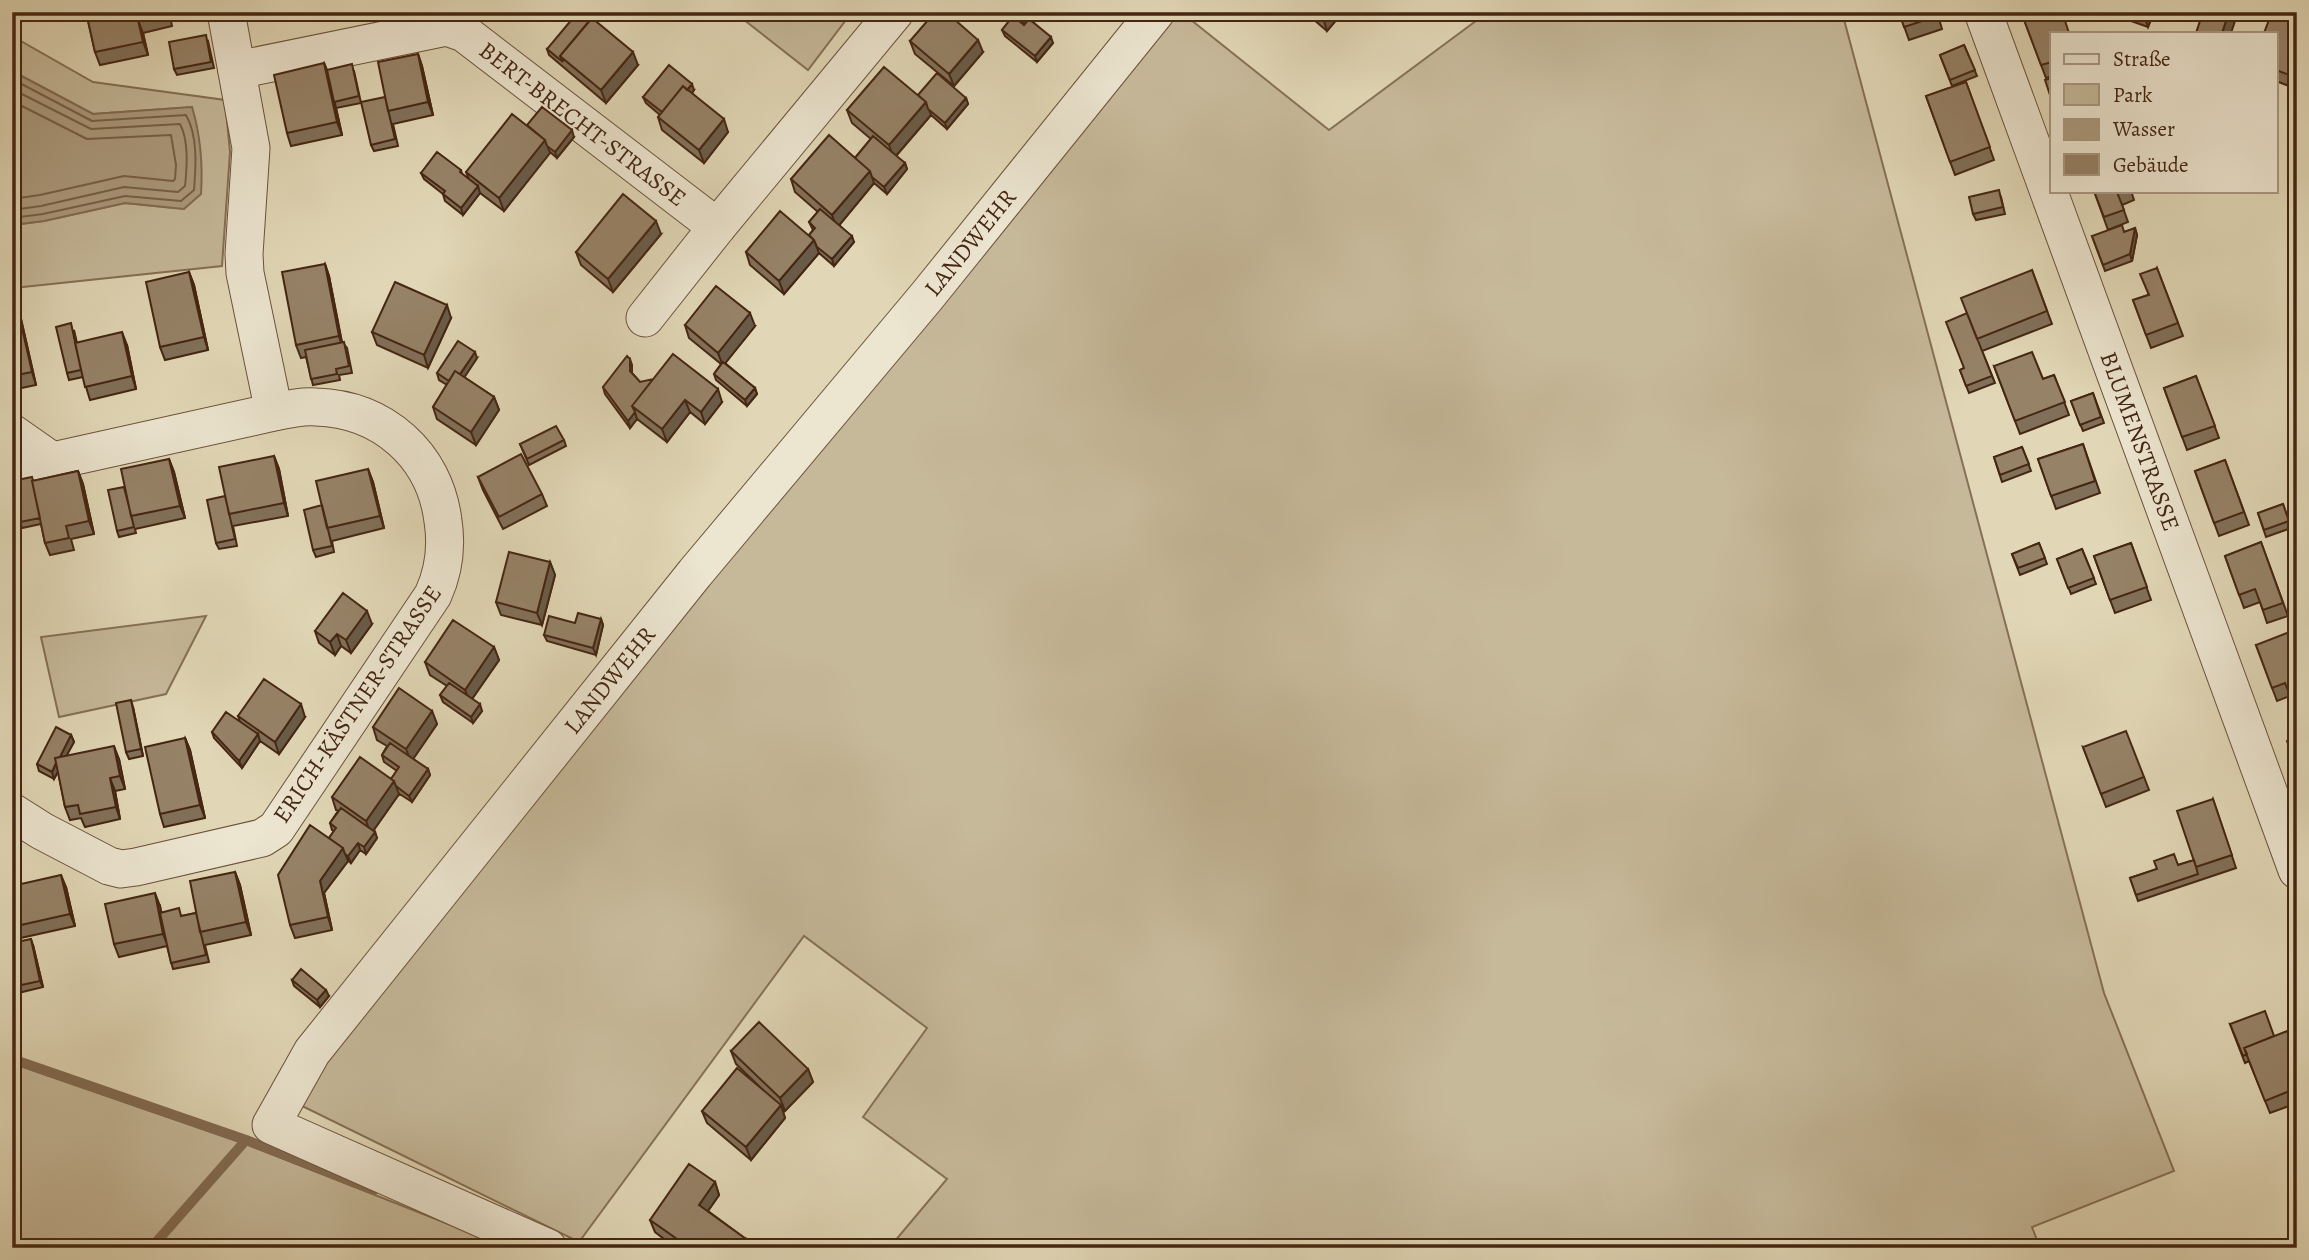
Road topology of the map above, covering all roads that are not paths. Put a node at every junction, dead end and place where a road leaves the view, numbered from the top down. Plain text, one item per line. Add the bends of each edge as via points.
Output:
1 (226, 12) edge
2 (895, 12) edge
3 (1156, 12) edge
4 (1983, 12) edge
5 (237, 70) junction
6 (717, 227) junction
7 (645, 318) dead end
8 (274, 412) junction
9 (12, 433) edge
10 (52, 461) junction
11 (12, 470) edge
12 (22, 827) edge
13 (2297, 870) edge
14 (548, 1248) edge

1 - 5 street
2 - 6 street
3 - 14 street, LANDWEHR via 695,573 312,1052 271,1125
4 - 13 street, BLUMENSTRASSE
5 - 6 street, BERT-BRECHT-STRASSE via 447,27 464,33 509,66
5 - 8 street via 251,148 246,273
6 - 7 street
8 - 10 street, ERICH-KÄSTNER-STRASSE
8 - 12 street, ERICH-KÄSTNER-STRASSE via 317,407 352,412 395,432 409,445 436,487 442,508 444,555 433,594 276,829 262,838 121,869
9 - 10 street
10 - 11 street, ERICH-KÄSTNER-STRASSE

